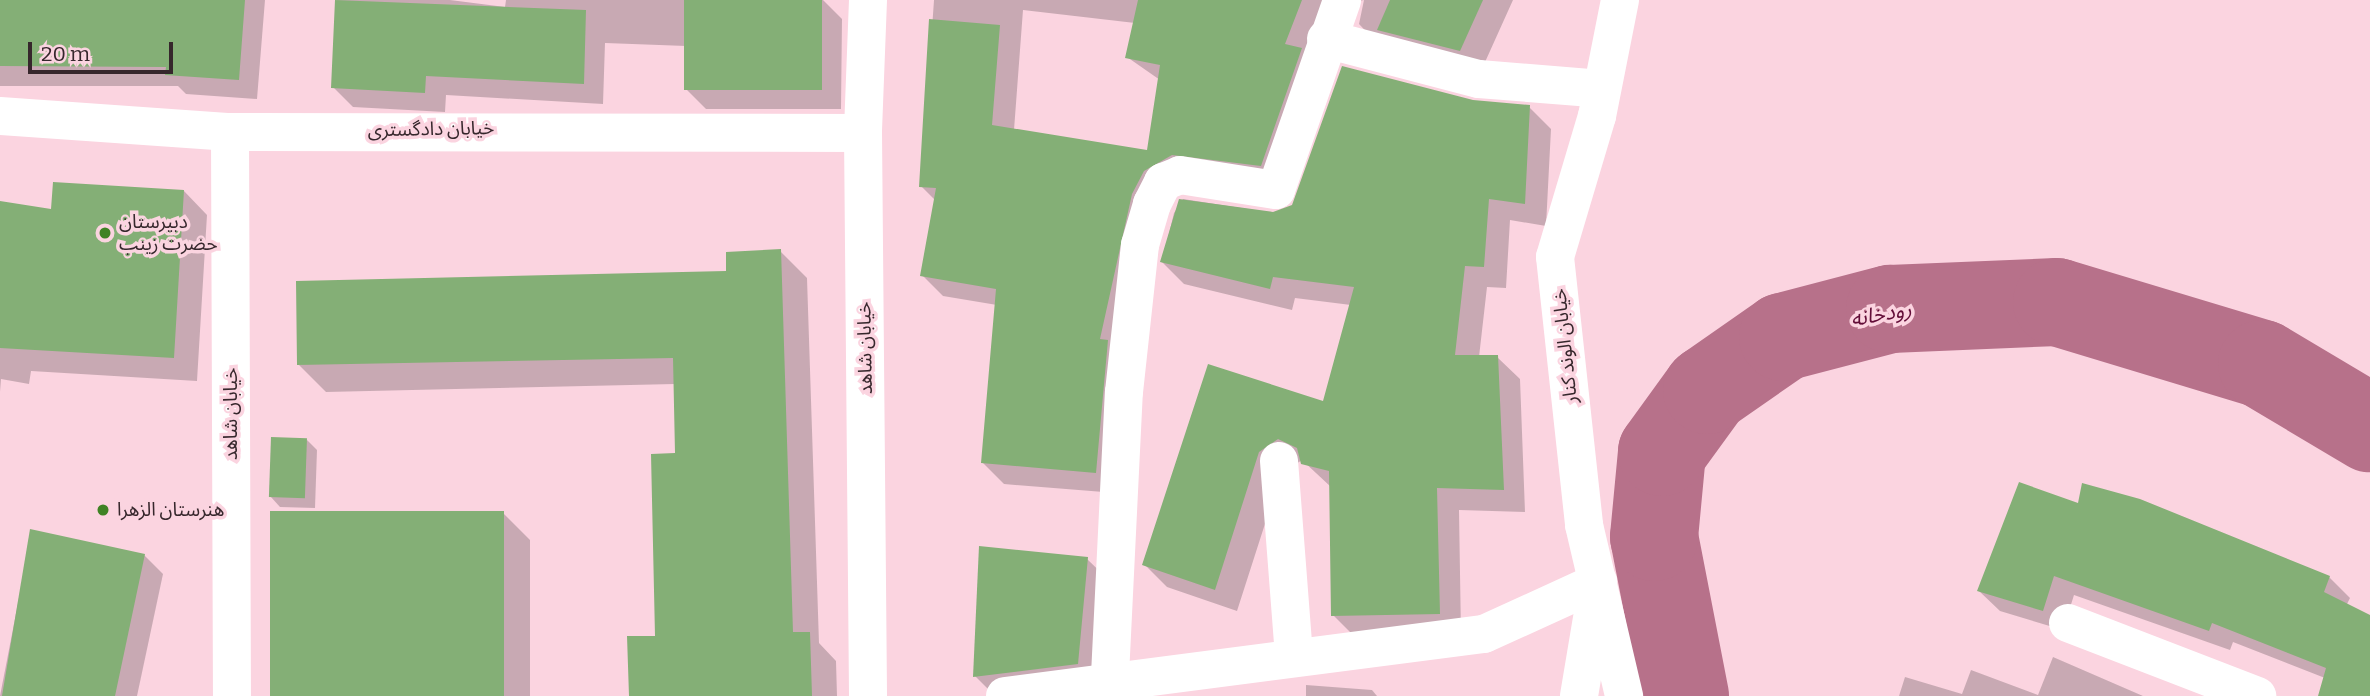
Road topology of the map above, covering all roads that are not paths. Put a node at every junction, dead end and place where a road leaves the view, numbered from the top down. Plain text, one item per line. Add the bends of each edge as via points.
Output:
1 (868, 0) edge
2 (1342, 0) edge
3 (1620, 0) edge
4 (1326, 39) junction
5 (1602, 89) junction
6 (0, 116) edge
7 (230, 132) junction
8 (863, 133) junction
9 (1279, 461) dead end
10 (1598, 582) junction
11 (2068, 622) dead end
12 (1294, 656) junction
13 (2176, 681) edge
14 (1109, 689) edge
15 (232, 696) edge
16 (868, 696) edge
17 (1005, 696) edge
18 (1579, 696) edge
19 (1624, 696) edge
20 (2257, 696) edge

1 - 8 street, خیابان شاهد
2 - 4 street
3 - 5 street, خیابان الوند کنار
4 - 5 street via 1479,79
4 - 14 street via 1276,190 1180,174 1163,182 1152,204 1140,245 1124,392
5 - 10 street, خیابان الوند کنار via 1555,257 1584,525
6 - 7 street, خیابان دادگستری
7 - 8 street, خیابان دادگستری
7 - 15 street, خیابان شاهد
8 - 16 street, خیابان شاهد
9 - 12 street
10 - 12 street via 1484,635
10 - 18 street
10 - 19 street, خیابان الوند کنار
11 - 13 street
12 - 14 street
13 - 20 street
14 - 17 street

